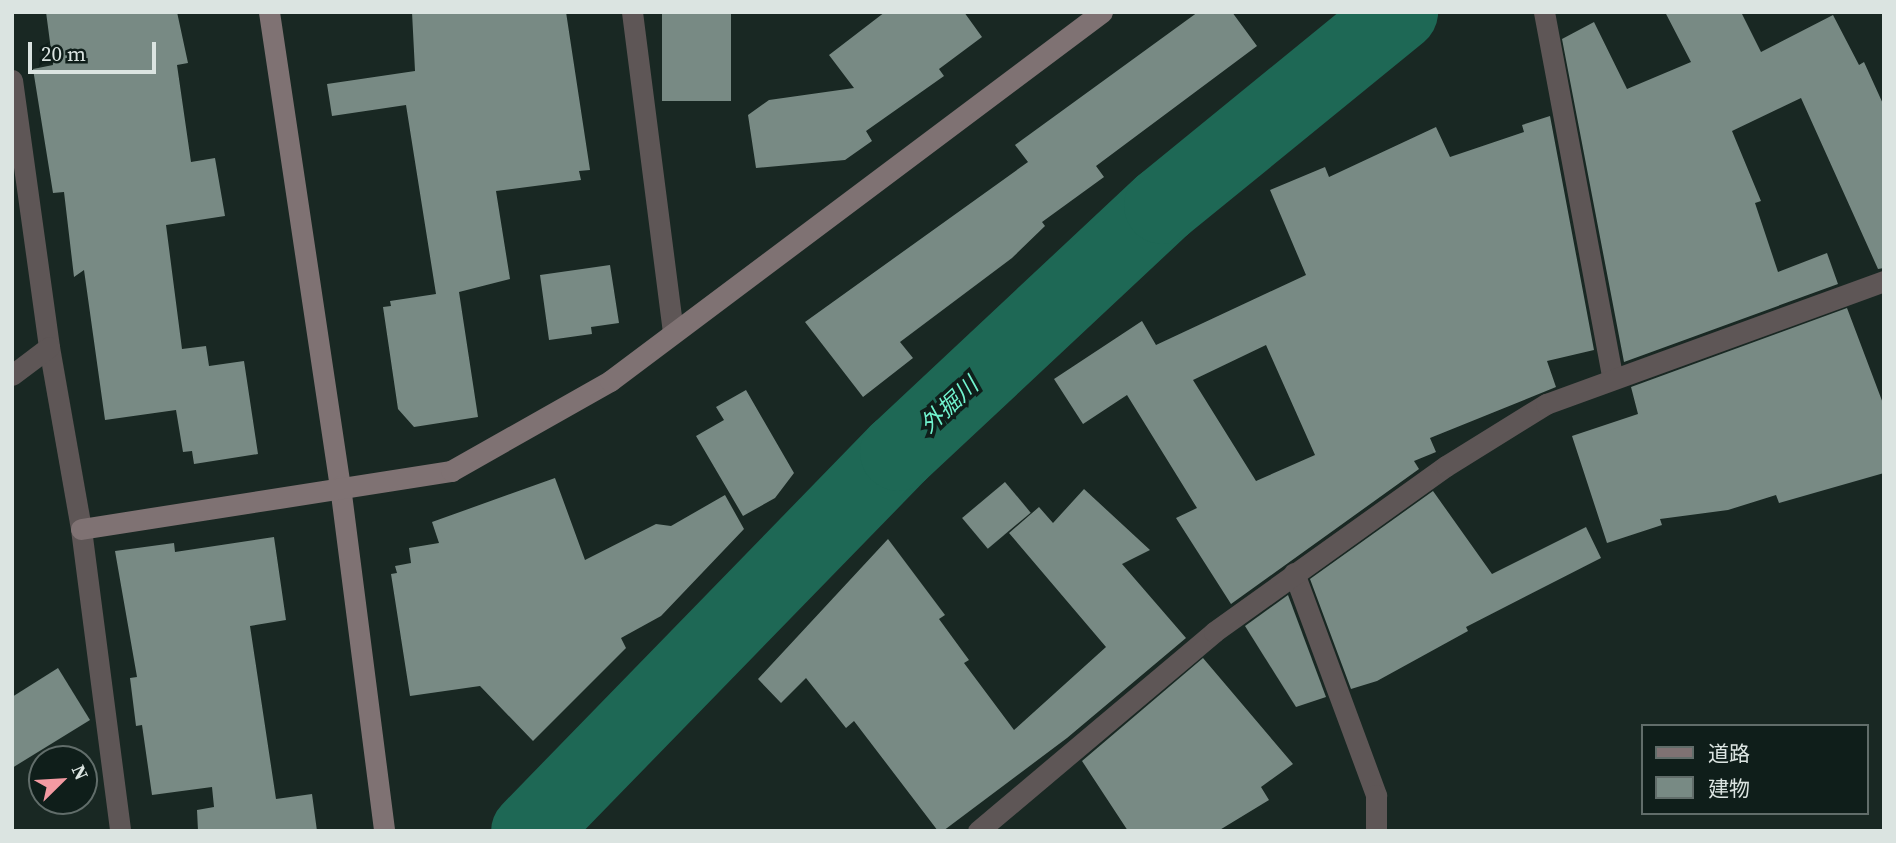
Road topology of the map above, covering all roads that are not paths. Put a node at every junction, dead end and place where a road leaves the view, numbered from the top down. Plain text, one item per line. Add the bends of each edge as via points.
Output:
1 (269, 12) edge
2 (632, 12) edge
3 (1102, 12) edge
4 (1544, 12) edge
5 (12, 80) edge
6 (1884, 281) edge
7 (673, 332) junction
8 (49, 347) junction
9 (12, 375) edge
10 (1612, 377) junction
11 (340, 486) junction
12 (81, 528) junction
13 (1294, 573) junction
14 (120, 831) edge
15 (384, 831) edge
16 (978, 831) edge
17 (1376, 831) edge

1 - 11 street
2 - 7 street
3 - 7 street
4 - 10 street
5 - 8 street
6 - 10 street
7 - 11 street via 610,381 451,471
8 - 9 street
8 - 12 street
10 - 13 street via 1546,404 1446,466
11 - 12 street
11 - 15 street
12 - 14 street
13 - 16 street via 1214,632
13 - 17 street via 1376,795

